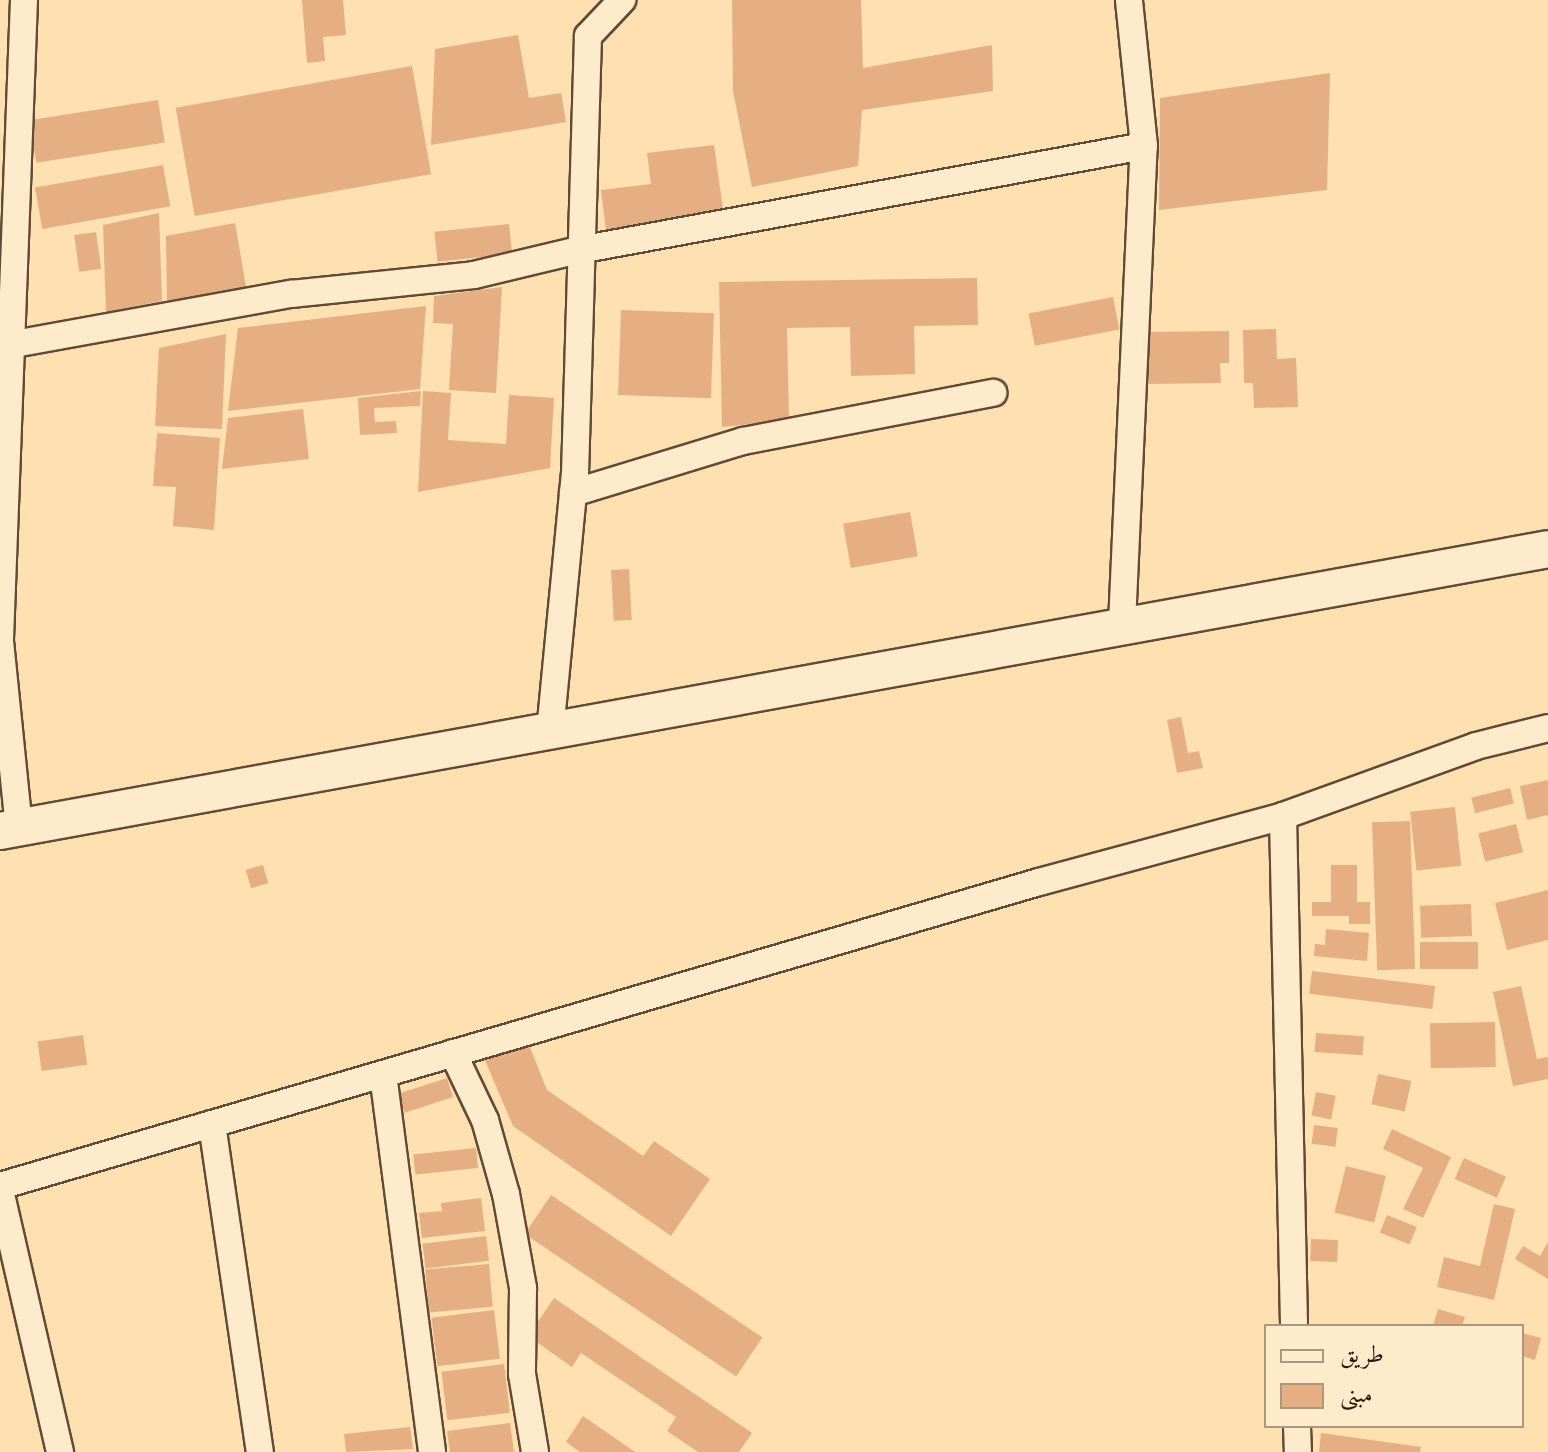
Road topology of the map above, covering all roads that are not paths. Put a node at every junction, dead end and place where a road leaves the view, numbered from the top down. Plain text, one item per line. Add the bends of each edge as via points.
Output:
1 (24, 0) edge
2 (622, 0) edge
3 (1129, 0) edge
4 (1144, 146) junction
5 (579, 250) junction
6 (9, 345) junction
7 (993, 393) dead end
8 (573, 493) junction
9 (1548, 549) edge
10 (1122, 624) junction
11 (0, 640) edge
12 (1548, 728) edge
13 (550, 732) junction
14 (1283, 816) junction
15 (10, 829) edge
16 (453, 1053) junction
17 (383, 1074) junction
18 (212, 1124) junction
19 (0, 1188) edge
20 (1294, 1324) edge
21 (1297, 1428) edge
22 (60, 1452) edge
23 (260, 1452) edge
24 (432, 1452) edge
25 (535, 1452) edge
26 (1298, 1452) edge

1 - 6 street
2 - 5 street via 588,36
3 - 4 street
4 - 5 street
4 - 10 street
5 - 6 street via 474,275 291,294
5 - 8 street
6 - 11 street
7 - 8 street via 743,441
8 - 13 street
9 - 10 main road
10 - 13 main road
11 - 15 street
12 - 14 street via 1476,746
13 - 15 main road
14 - 16 street
14 - 20 street
16 - 17 street
16 - 25 street via 485,1120 506,1194 523,1288 522,1374
17 - 18 street
17 - 24 street
18 - 19 street
18 - 23 street
19 - 22 street
21 - 26 street

